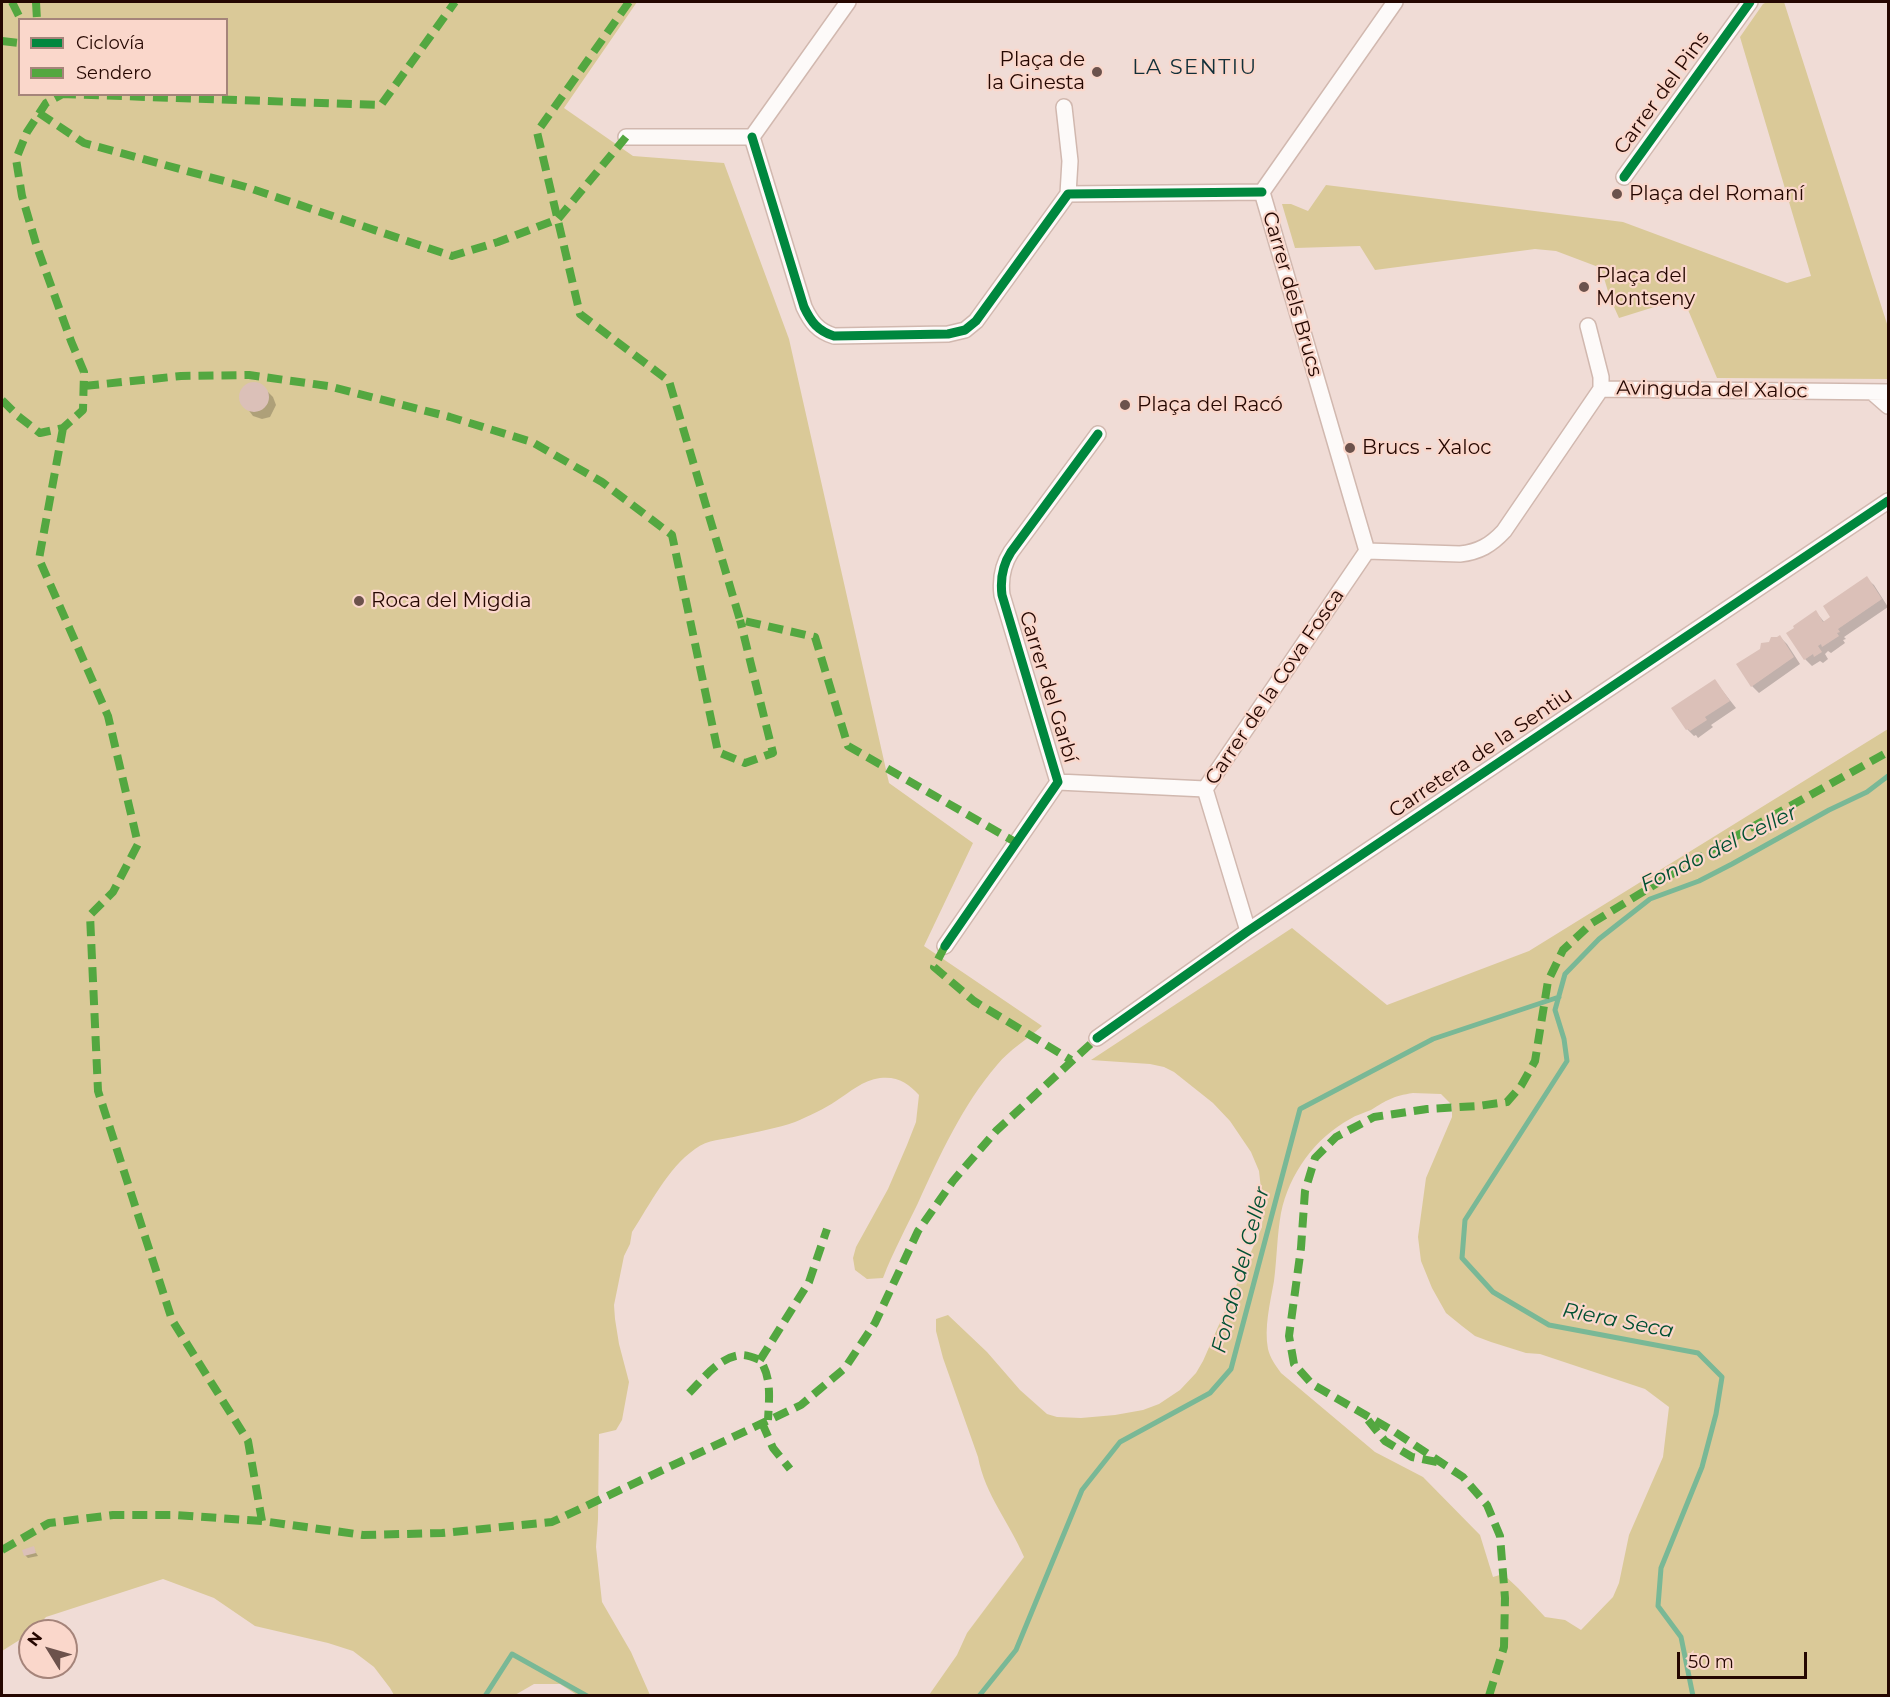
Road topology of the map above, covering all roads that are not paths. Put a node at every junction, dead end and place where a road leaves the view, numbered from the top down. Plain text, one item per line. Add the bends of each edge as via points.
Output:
1 (848, 2) edge
2 (1395, 2) edge
3 (1750, 2) edge
4 (1064, 107) dead end
5 (626, 137) dead end
6 (752, 137) junction
7 (1624, 177) dead end
8 (1262, 192) junction
9 (1068, 194) junction
10 (1588, 326) dead end
11 (1600, 389) junction
12 (1872, 392) junction
13 (1888, 392) edge
14 (1888, 406) edge
15 (1098, 434) dead end
16 (1888, 501) edge
17 (1367, 551) junction
18 (1058, 782) junction
19 (1205, 789) junction
20 (1248, 931) junction
21 (945, 946) dead end
22 (1097, 1038) dead end

1 - 6 street
2 - 8 street, Carrer dels Brucs
3 - 7 street, Carrer del Pins
4 - 9 street via 1070,160
5 - 6 street
6 - 9 street via 804,307 813,323 834,336 948,334 965,330 976,321
8 - 9 street
8 - 17 street, Carrer dels Brucs
10 - 11 street via 1601,377
11 - 12 street, Avinguda del Xaloc
11 - 17 street, Avinguda del Xaloc via 1504,531 1485,548 1460,554
12 - 13 street, Avinguda del Xaloc
12 - 14 street
15 - 18 street, Carrer del Garbí via 1011,552 1001,576 1002,595
16 - 20 street, Carretera de la Sentiu
17 - 19 street, Carrer de la Cova Fosca
18 - 19 street
18 - 21 street, Carrer del Garbí
19 - 20 street, Carrer de la Cova Fosca
20 - 22 street, Carretera de la Sentiu

